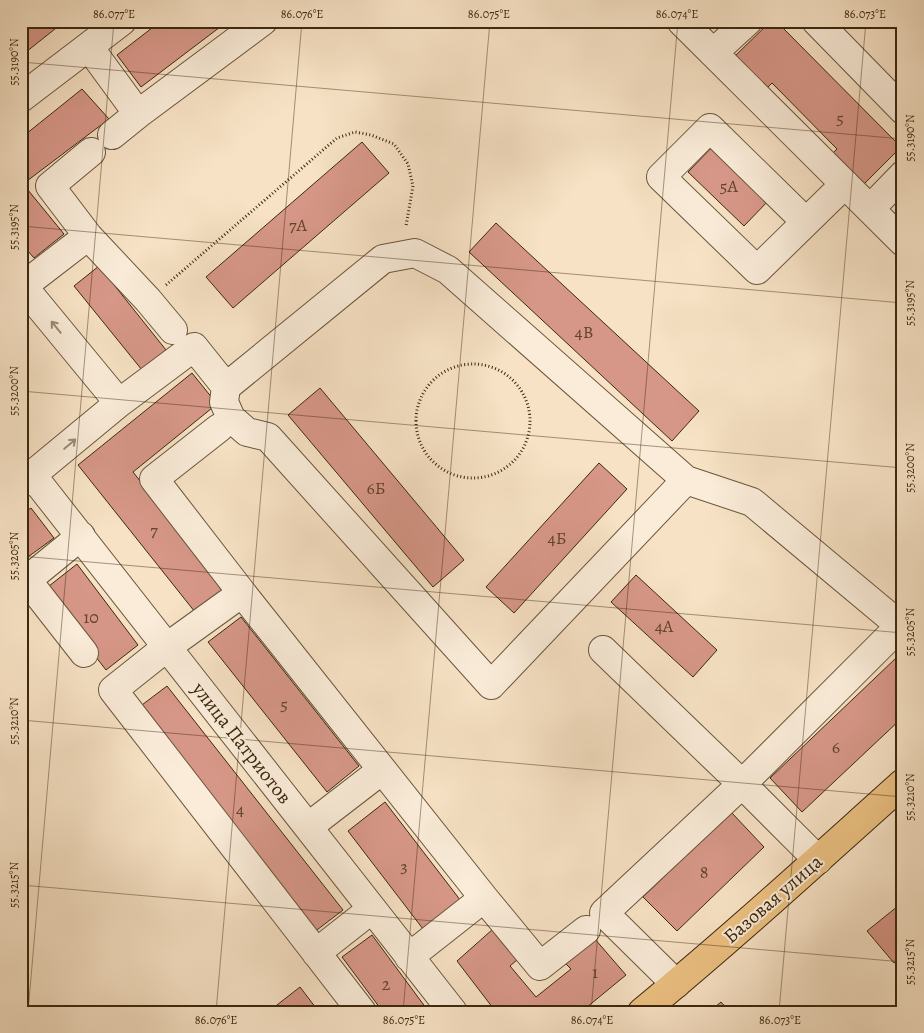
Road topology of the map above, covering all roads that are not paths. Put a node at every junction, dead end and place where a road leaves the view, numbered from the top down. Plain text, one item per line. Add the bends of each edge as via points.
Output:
1 (122, 21) edge
2 (263, 21) edge
3 (681, 21) edge
4 (748, 21) edge
5 (816, 21) edge
6 (89, 47) junction
7 (713, 53) junction
8 (21, 98) edge
9 (903, 110) edge
10 (138, 114) junction
11 (112, 135) dead end
12 (91, 152) dead end
13 (903, 176) edge
14 (845, 184) junction
15 (870, 209) junction
16 (806, 222) junction
17 (88, 236) junction
18 (903, 242) edge
19 (22, 285) edge
20 (173, 330) dead end
21 (226, 387) junction
22 (119, 403) junction
23 (219, 428) dead end
24 (27, 479) edge
25 (686, 480) junction
26 (81, 536) junction
27 (24, 582) edge
28 (242, 593) junction
29 (902, 626) edge
30 (167, 647) junction
31 (603, 650) dead end
32 (84, 653) dead end
33 (382, 770) junction
34 (903, 783) edge
35 (742, 784) junction
36 (308, 827) junction
37 (818, 860) junction
38 (484, 898) junction
39 (372, 909) junction
40 (586, 930) dead end
41 (316, 953) junction
42 (410, 957) junction
43 (676, 984) junction
44 (362, 1012) edge
45 (453, 1012) edge
46 (642, 1012) edge

1 - 6 street
2 - 10 street
3 - 7 street
4 - 7 street
5 - 9 street
6 - 8 street
6 - 10 street
7 - 14 street
10 - 11 street
12 - 17 street via 50,186
13 - 15 street
14 - 15 street
14 - 16 street
15 - 18 street
16 - 16 street via 757,270 661,177 710,128
17 - 19 street
17 - 20 street
22 -> 19 street
21 - 22 street, улица Патриотов via 194,347
21 - 25 street via 383,259 415,253 448,270
21 - 25 street via 224,402 231,418 247,432 268,437 491,685
24 -> 22 street, улица Патриотов
23 - 28 street via 154,479
24 - 26 street, улица Патриотов
25 - 29 street via 752,502
26 - 27 street
26 - 30 street, улица Патриотов
27 - 32 street
28 - 30 street
28 - 33 street
29 - 35 street
30 - 36 street, улица Патриотов
30 - 41 street via 113,690
31 - 35 street
33 - 36 street
33 - 38 street
34 - 37 main road, Базовая улица
35 - 37 street
35 - 43 street via 604,913
36 - 39 street, улица Патриотов
37 - 43 main road, Базовая улица
38 - 40 street via 540,966
38 - 42 street
39 - 41 street
39 - 42 street, улица Патриотов
41 - 44 street
42 - 45 street, улица Патриотов
43 - 46 main road, Базовая улица

